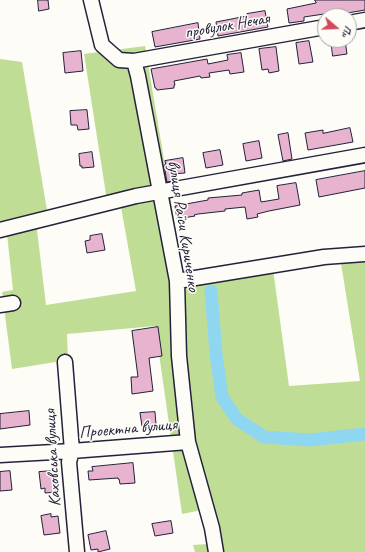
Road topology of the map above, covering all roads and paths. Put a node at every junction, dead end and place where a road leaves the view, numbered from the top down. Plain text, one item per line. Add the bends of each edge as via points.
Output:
1 (91, 0) edge
2 (317, 28) edge
3 (134, 60) junction
4 (365, 155) edge
5 (161, 192) junction
6 (0, 230) edge
7 (365, 254) edge
8 (177, 281) junction
9 (65, 362) dead end
10 (188, 442) junction
11 (72, 451) junction
12 (0, 455) edge
13 (78, 552) edge
14 (216, 552) edge

1 - 3 street via 102,45 119,60
2 - 3 street, провулок Нечая
3 - 5 street, вулиця Раїси Кириченко
4 - 5 street
5 - 6 street
5 - 8 street, вулиця Раїси Кириченко
7 - 8 street via 324,257
8 - 10 street, вулиця Раїси Кириченко via 179,356
9 - 11 street, Каховська вулиця
10 - 11 street, Проектна вулиця
10 - 14 street, вулиця Раїси Кириченко via 212,528
11 - 12 street, Проектна вулиця
11 - 13 street, Каховська вулиця via 69,462

